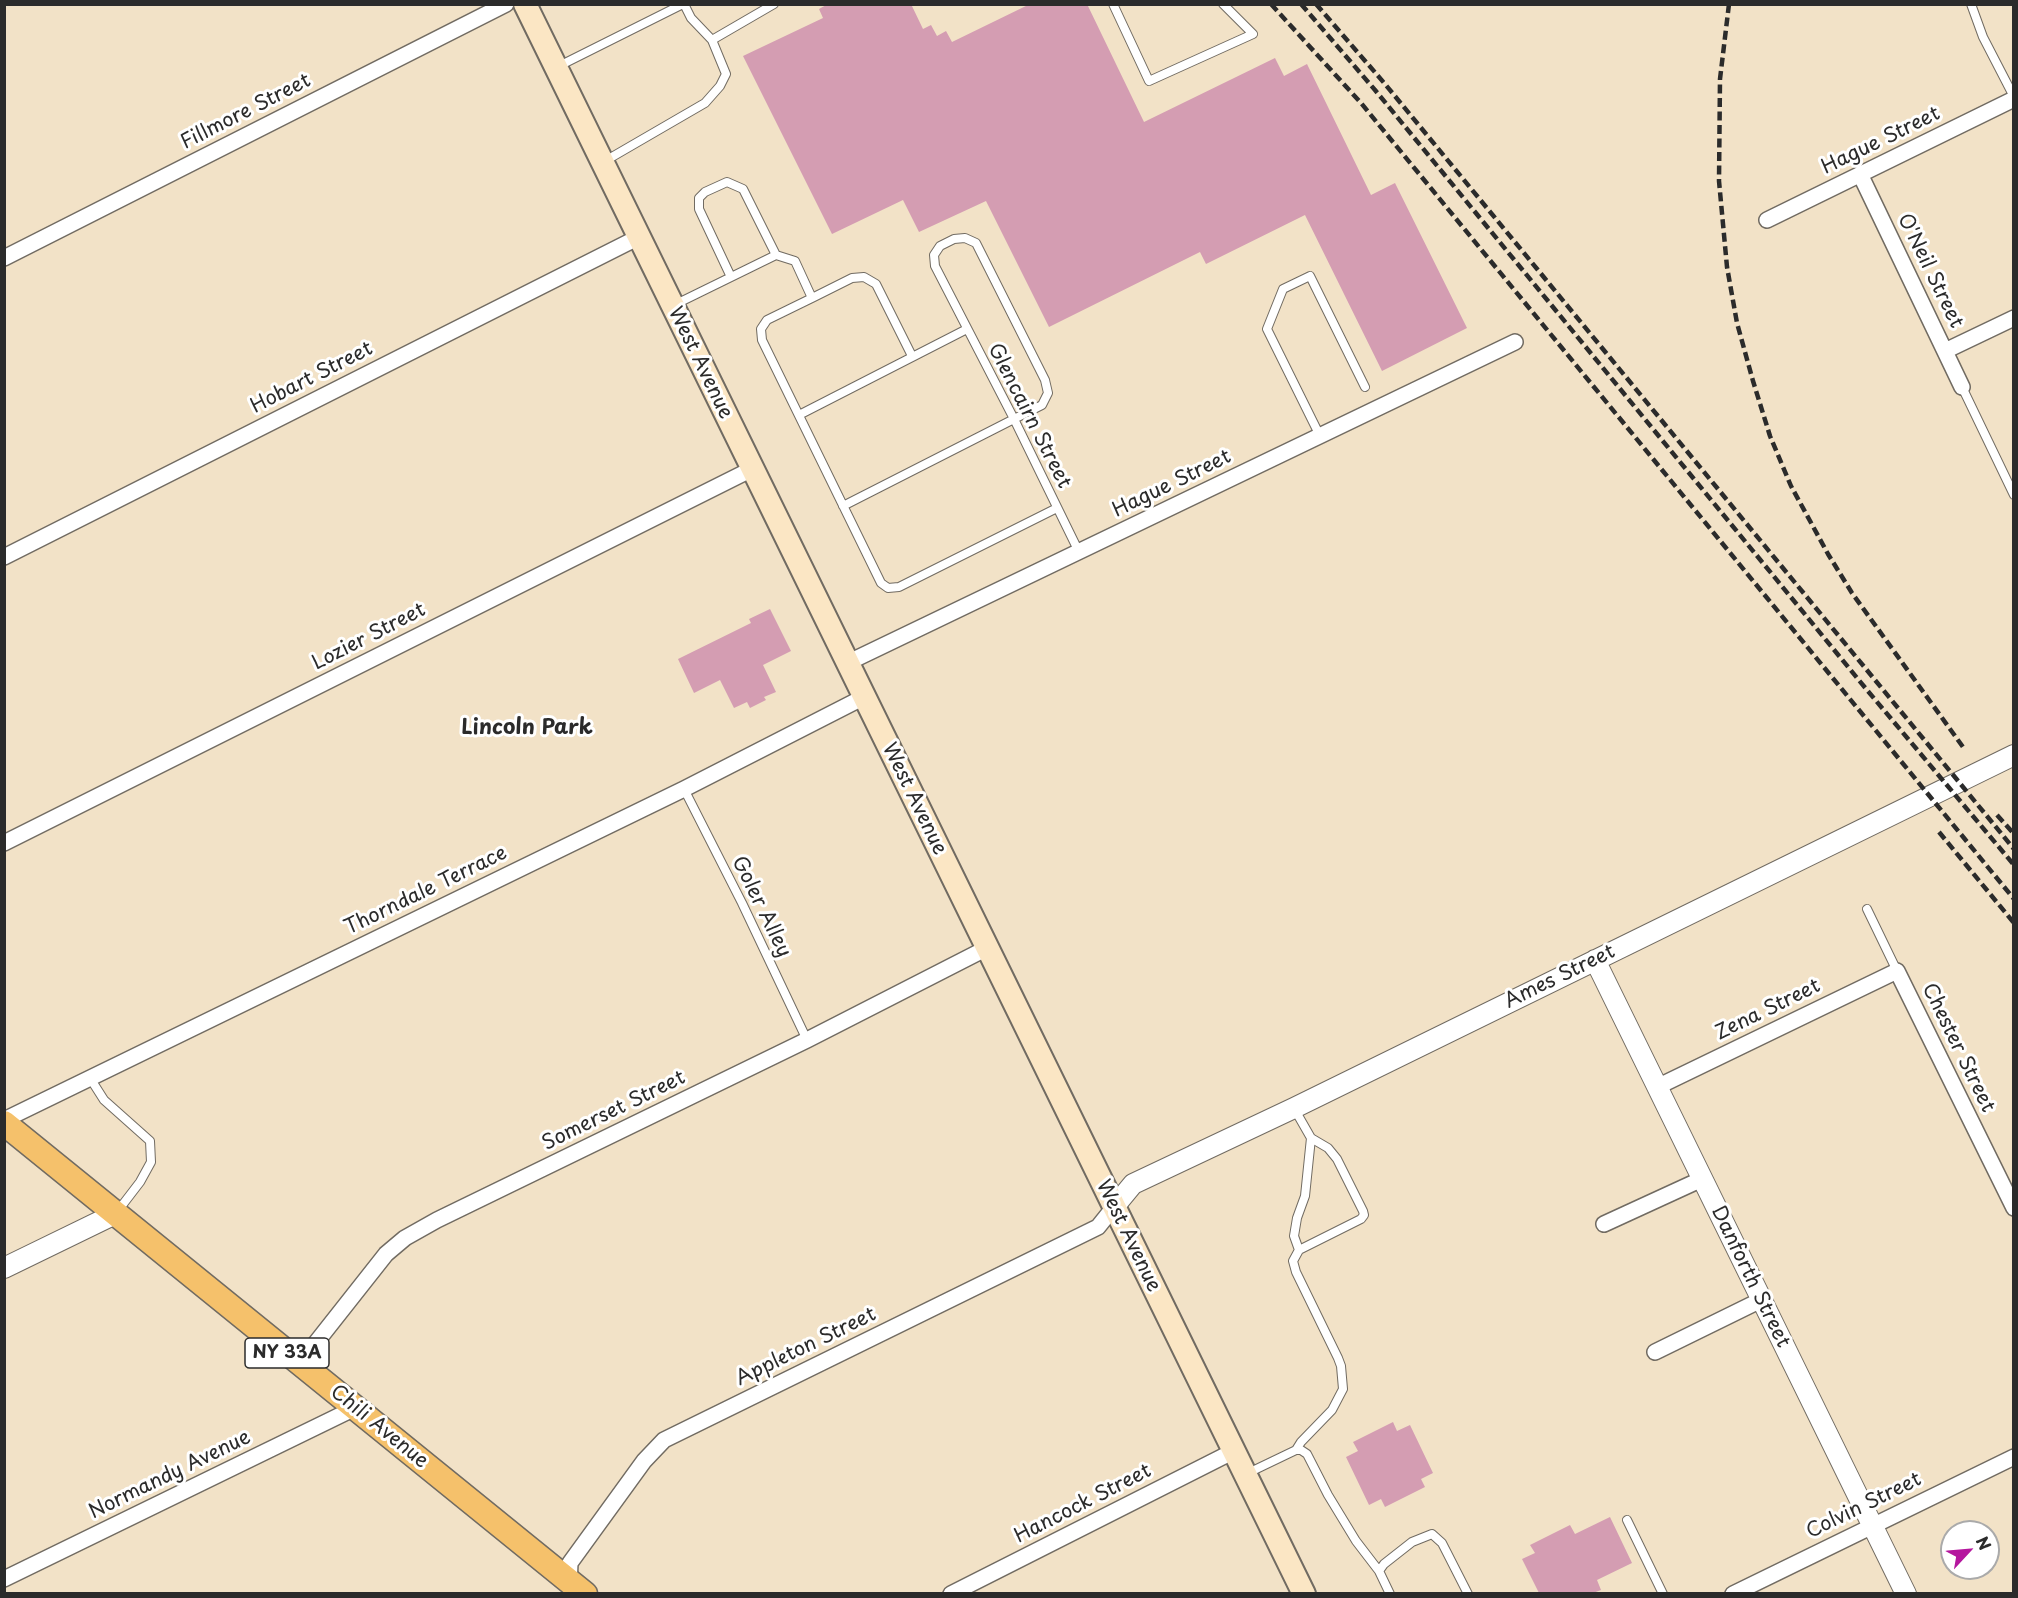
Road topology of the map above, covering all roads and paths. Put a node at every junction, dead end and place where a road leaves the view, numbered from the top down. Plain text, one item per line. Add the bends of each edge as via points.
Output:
1 (506, 4) edge
2 (525, 4) edge
3 (683, 4) edge
4 (774, 4) edge
5 (1113, 4) edge
6 (1223, 4) edge
7 (1971, 4) edge
8 (712, 40) junction
9 (556, 68) junction
10 (2013, 98) edge
11 (602, 163) junction
12 (1860, 174) junction
13 (1767, 220) dead end
14 (639, 237) junction
15 (776, 255) junction
16 (4, 258) edge
17 (731, 277) junction
18 (812, 298) junction
19 (672, 306) junction
20 (2013, 318) edge
21 (966, 329) junction
22 (1515, 342) dead end
23 (1945, 351) junction
24 (912, 356) junction
25 (1365, 387) dead end
26 (1962, 387) joint
27 (799, 415) junction
28 (1014, 419) junction
29 (1320, 436) junction
30 (752, 469) junction
31 (2013, 495) edge
32 (843, 506) junction
33 (1057, 508) junction
34 (1079, 552) junction
35 (4, 557) edge
36 (847, 663) junction
37 (864, 697) junction
38 (2013, 755) edge
39 (684, 789) junction
40 (4, 843) edge
41 (1867, 909) dead end
42 (987, 948) junction
43 (1595, 960) junction
44 (1897, 971) junction
45 (807, 1040) junction
46 (90, 1078) junction
47 (1657, 1087) junction
48 (1294, 1108) junction
49 (4, 1121) edge
50 (1311, 1138) junction
51 (1702, 1179) junction
52 (2010, 1191) edge
53 (1114, 1207) junction
54 (2013, 1208) edge
55 (115, 1214) junction
56 (1604, 1224) dead end
57 (1299, 1250) junction
58 (4, 1268) edge
59 (1761, 1300) junction
60 (1655, 1352) dead end
61 (300, 1363) junction
62 (355, 1408) junction
63 (1296, 1450) junction
64 (1234, 1451) junction
65 (2013, 1457) edge
66 (1245, 1474) junction
67 (1627, 1520) dead end
68 (1872, 1526) junction
69 (1379, 1571) junction
70 (4, 1579) edge
71 (574, 1589) edge
72 (951, 1593) edge
73 (1304, 1593) edge
74 (1390, 1593) edge
75 (1468, 1593) edge
76 (1664, 1593) edge
77 (1733, 1593) edge
78 (1906, 1593) edge

1 - 16 street, Fillmore Street
2 - 9 main road, West Avenue
3 - 8 lane
3 - 9 lane
4 - 8 lane
5 - 6 lane via 1149,81 1253,34
7 - 10 lane
8 - 11 lane via 726,74 705,103
9 - 11 main road, West Avenue
10 - 12 street, Hague Street
11 - 14 main road, West Avenue
12 - 13 street, Hague Street
12 - 23 street, O'Neil Street
14 - 19 main road, West Avenue
14 - 35 street, Hobart Street
15 - 17 lane
15 - 17 lane via 743,189 727,182 705,192 699,198 699,209
15 - 18 lane via 795,261
17 - 19 lane
18 - 24 lane via 852,278 864,277 876,284
18 - 27 lane via 767,320 761,328 762,340
19 - 30 main road, West Avenue
20 - 23 street
21 - 24 lane
21 - 28 lane, Glencairn Street
21 - 28 lane, Glencairn Street via 935,266 934,255 940,246 965,238 976,243 1046,380 1048,393 1042,405
22 - 29 street, Hague Street
23 - 26 street, O'Neil Street
24 - 27 lane
25 - 29 lane via 1310,276 1283,289 1267,329
26 - 31 lane
27 - 32 lane
28 - 32 lane
28 - 33 lane, Glencairn Street
29 - 34 street, Hague Street
30 - 36 main road, West Avenue
30 - 40 street, Lozier Street
32 - 33 lane via 881,583 888,588 899,588
33 - 34 lane, Glencairn Street
34 - 36 street, Hague Street
36 - 37 main road, West Avenue
37 - 39 street, Thorndale Terrace
37 - 42 main road, West Avenue
38 - 43 street, Ames Street
39 - 45 lane, Goler Alley
39 - 46 street, Thorndale Terrace
41 - 44 lane
42 - 45 street, Somerset Street
42 - 53 main road, West Avenue
43 - 47 street, Danforth Street
43 - 48 street, Ames Street
44 - 47 street, Zena Street
44 - 52 street, Chester Street
45 - 61 street, Somerset Street via 405,1238 386,1254
46 - 49 street, Thorndale Terrace
46 - 55 lane via 104,1100 150,1141 151,1162
47 - 51 street, Danforth Street
48 - 50 lane
48 - 53 street, Ames Street via 1133,1184
49 - 55 main road, Chili Avenue / NY 33A
50 - 57 lane via 1305,1196 1294,1236
50 - 57 lane via 1329,1148 1364,1215
51 - 56 street
51 - 59 street, Danforth Street
52 - 54 street, Chester Street
53 - 64 main road, West Avenue
53 - 71 street, Appleton Street via 1098,1227 664,1440 644,1461 570,1563
55 - 58 street
55 - 61 main road, Chili Avenue / NY 33A
57 - 63 lane via 1293,1266 1338,1358 1343,1389 1332,1410
59 - 60 street
59 - 68 street, Danforth Street
61 - 62 main road, Chili Avenue / NY 33A
62 - 70 street, Normandy Avenue
62 - 71 main road, Chili Avenue / NY 33A
63 - 66 lane
63 - 69 lane via 1307,1454 1356,1541
64 - 66 main road, West Avenue
64 - 72 street, Hancock Street
65 - 68 street, Colvin Street
66 - 73 main road, West Avenue
67 - 76 lane
68 - 77 street, Colvin Street
68 - 78 street, Danforth Street
69 - 74 lane
69 - 75 lane via 1412,1542 1432,1534 1442,1543

